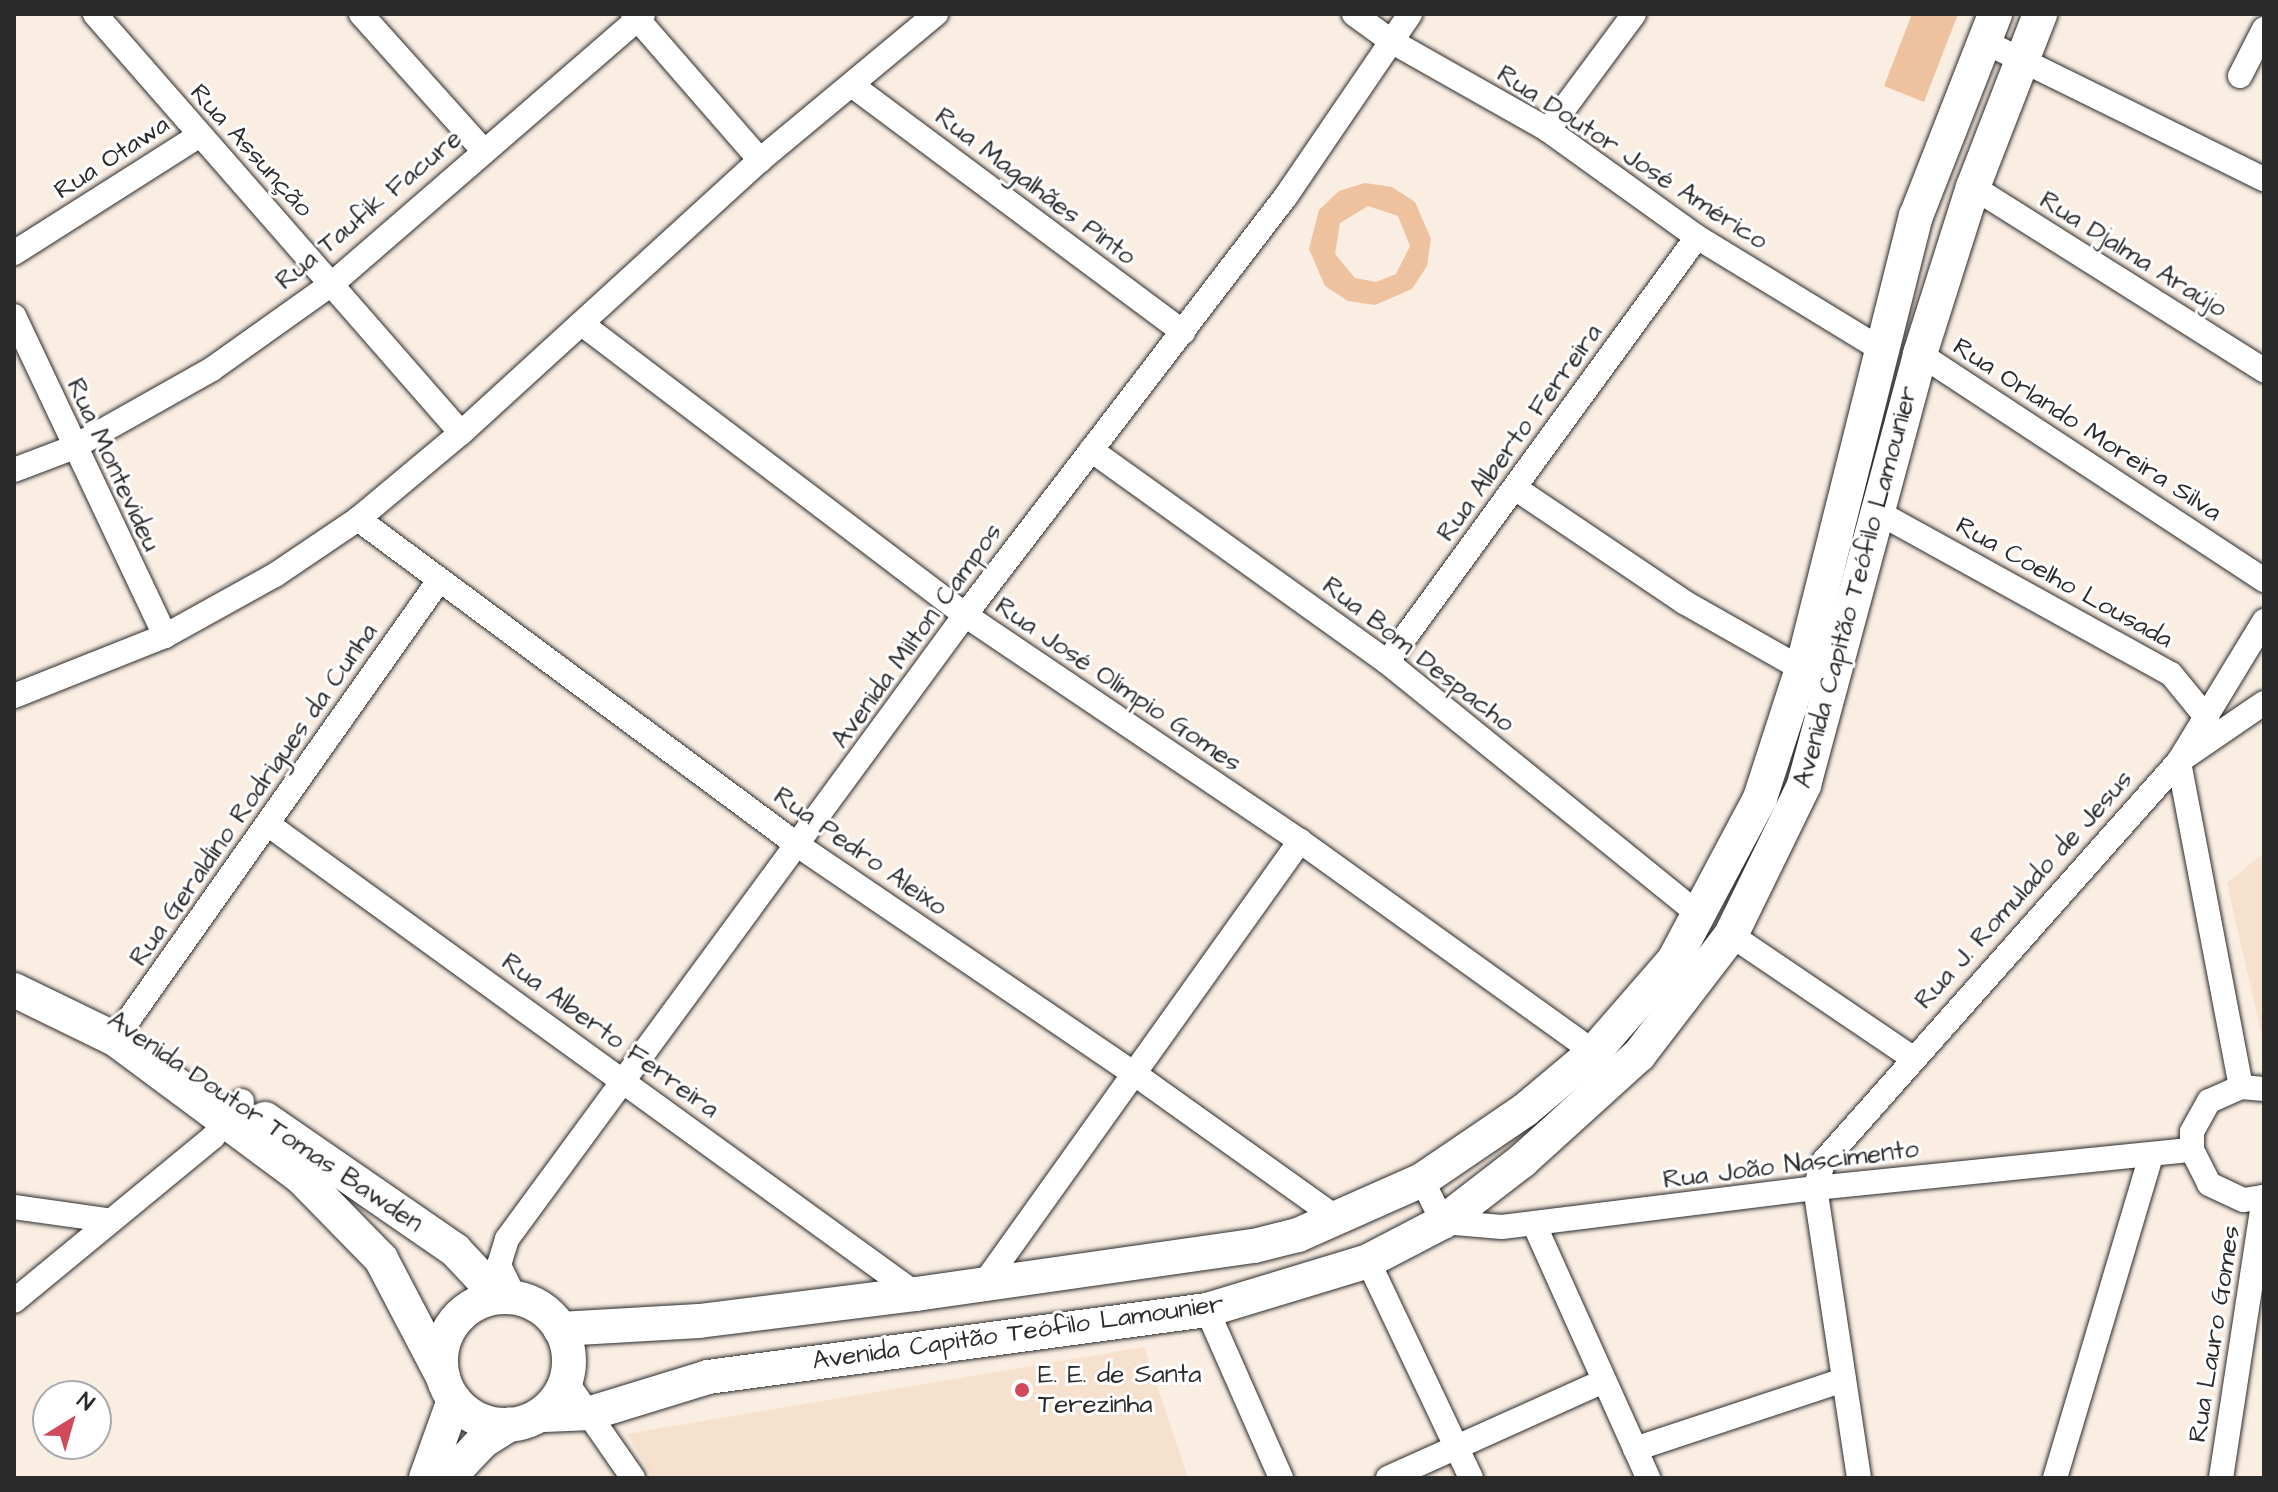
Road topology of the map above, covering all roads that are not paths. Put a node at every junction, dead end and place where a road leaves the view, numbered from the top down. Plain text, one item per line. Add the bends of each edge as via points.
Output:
1 (95, 14) edge
2 (361, 14) edge
3 (936, 14) edge
4 (1354, 14) edge
5 (1410, 14) edge
6 (1634, 14) edge
7 (2040, 14) edge
8 (638, 16) edge
9 (1989, 28) edge
10 (2264, 29) edge
11 (1391, 41) junction
12 (2019, 59) junction
13 (2240, 76) dead end
14 (853, 86) junction
15 (1548, 130) junction
16 (200, 135) junction
17 (483, 150) junction
18 (760, 160) junction
19 (2264, 179) edge
20 (1973, 187) junction
21 (1916, 216) junction
22 (1961, 228) junction
23 (1697, 237) junction
24 (14, 253) edge
25 (333, 283) junction
26 (14, 316) edge
27 (582, 324) junction
28 (1183, 332) junction
29 (1879, 348) junction
30 (1920, 354) junction
31 (2264, 370) edge
32 (461, 433) junction
33 (72, 448) junction
34 (1091, 450) junction
35 (14, 470) edge
36 (1515, 488) junction
37 (1881, 514) junction
38 (358, 519) junction
39 (2264, 580) edge
40 (438, 582) junction
41 (965, 615) junction
42 (2264, 621) edge
43 (165, 636) junction
44 (1387, 662) junction
45 (1802, 669) junction
46 (14, 696) edge
47 (2264, 703) edge
48 (2207, 718) junction
49 (2179, 761) junction
50 (269, 825) junction
51 (1300, 841) junction
52 (799, 846) junction
53 (1701, 916) junction
54 (1731, 935) junction
55 (14, 971) edge
56 (14, 990) edge
57 (120, 1033) junction
58 (1594, 1052) junction
59 (1911, 1057) junction
60 (1132, 1072) junction
61 (627, 1082) junction
62 (2253, 1088) edge
63 (236, 1111) junction
64 (2192, 1150) junction
65 (2151, 1156) junction
66 (1422, 1180) junction
67 (1815, 1188) junction
68 (2264, 1197) edge
69 (14, 1207) edge
70 (1338, 1219) junction
71 (107, 1220) junction
72 (1443, 1222) junction
73 (1535, 1226) junction
74 (1368, 1261) junction
75 (983, 1285) junction
76 (916, 1294) junction
77 (507, 1298) junction
78 (14, 1301) edge
79 (1207, 1310) junction
80 (2254, 1328) edge
81 (560, 1329) junction
82 (565, 1380) junction
83 (1844, 1380) junction
84 (1602, 1382) junction
85 (448, 1388) junction
86 (591, 1413) junction
87 (544, 1415) junction
88 (509, 1425) junction
89 (1635, 1449) junction
90 (1459, 1450) junction
91 (426, 1478) edge
92 (448, 1478) edge
93 (633, 1478) edge
94 (1281, 1478) edge
95 (1388, 1478) edge
96 (1471, 1478) edge
97 (1648, 1478) edge
98 (1859, 1478) edge
99 (2055, 1478) edge
100 (2221, 1478) edge

1 - 16 street, Rua Assunção
2 - 17 street
3 - 14 street
4 - 11 street, Rua Doutor José Américo
5 - 11 street, Avenida Milton Campos
6 - 15 street
7 - 12 main road, Avenida Capitão Teófilo Lamounier
8 - 17 street, Rua Taufik Facure
8 - 18 street
9 - 12 street
9 - 21 main road, Avenida Capitão Teófilo Lamounier
10 - 13 street
11 - 15 street, Rua Doutor José Américo
11 - 28 street, Avenida Milton Campos via 1286,196
12 - 19 street
12 - 20 main road, Avenida Capitão Teófilo Lamounier
14 - 18 street
14 - 28 street, Rua Magalhães Pinto
15 - 23 street, Rua Doutor José Américo
16 - 24 street, Rua Otawa
16 - 25 street, Rua Assunção
17 - 25 street, Rua Taufik Facure
18 - 27 street
20 - 22 main road, Avenida Capitão Teófilo Lamounier
20 - 31 street, Rua Djalma Araújo
21 - 22 main road
21 - 29 main road, Avenida Capitão Teófilo Lamounier
22 - 30 main road, Avenida Capitão Teófilo Lamounier
23 - 29 street, Rua Doutor José Américo
23 - 36 street, Rua Alberto Ferreira
25 - 32 street, Rua Assunção
25 - 33 street, Rua Taufik Facure via 212,369
26 - 33 street, Rua Montevideu
27 - 32 street
27 - 41 street, Rua José Olímpio Gomes
28 - 34 street, Avenida Milton Campos
29 - 45 main road, Avenida Capitão Teófilo Lamounier
30 - 37 main road, Avenida Capitão Teófilo Lamounier
30 - 39 street, Rua Orlando Moreira Silva
32 - 38 street
33 - 35 street, Rua Taufik Facure
33 - 43 street, Rua Montevideu
34 - 41 street, Avenida Milton Campos
34 - 44 street, Rua Bom Despacho
36 - 44 street, Rua Alberto Ferreira
36 - 45 street via 1684,602
37 - 48 street, Rua Coelho Lousada via 2171,674
37 - 54 main road, Avenida Capitão Teófilo Lamounier via 1804,785
38 - 40 street, Rua Pedro Aleixo
38 - 43 street via 275,575
40 - 50 street, Rua Geraldino Rodrigues da Cunha
40 - 52 street, Rua Pedro Aleixo
41 - 51 street, Rua José Olímpio Gomes
41 - 52 street, Avenida Milton Campos
42 - 48 street, Rua J. Romulado de Jesus
43 - 46 street
44 - 53 street, Rua Bom Despacho
45 - 53 main road, Avenida Capitão Teófilo Lamounier via 1760,798
47 - 49 street
48 - 49 street, Rua J. Romulado de Jesus
49 - 59 street, Rua J. Romulado de Jesus
49 - 62 street
50 - 57 street, Rua Geraldino Rodrigues da Cunha
50 - 61 street, Rua Alberto Ferreira
51 - 58 street, Rua José Olímpio Gomes
51 - 60 street
52 - 60 street, Rua Pedro Aleixo
52 - 61 street, Avenida Milton Campos
53 - 58 main road, Avenida Capitão Teófilo Lamounier via 1635,1009
54 - 59 street
54 - 72 main road, Avenida Capitão Teófilo Lamounier via 1639,1055 1522,1161
55 - 57 main road, Avenida Doutor Tomas Bawden
56 - 57 main road, Avenida Doutor Tomas Bawden
57 - 63 main road, Avenida Doutor Tomas Bawden
58 - 66 main road, Avenida Capitão Teófilo Lamounier via 1525,1110
59 - 67 street, Rua J. Romulado de Jesus via 1824,1161
60 - 70 street, Rua Pedro Aleixo
60 - 75 street
61 - 76 street, Rua Alberto Ferreira
61 - 77 street, Avenida Milton Campos via 507,1239 499,1265
62 - 64 street via 2209,1101 2192,1132
63 - 71 street
63 - 77 main road, Avenida Doutor Tomas Bawden via 455,1250
63 - 85 main road, Avenida Doutor Tomas Bawden via 381,1259
64 - 65 street, Rua João Nascimento
64 - 68 street via 2209,1184 2244,1200
65 - 67 street, Rua João Nascimento
65 - 99 street
66 - 70 main road, Avenida Capitão Teófilo Lamounier
66 - 72 street
67 - 73 street, Rua João Nascimento
67 - 83 street
68 - 80 street, Rua Lauro Gomes
69 - 71 street
70 - 75 main road, Avenida Capitão Teófilo Lamounier via 1254,1246
71 - 78 street
72 - 73 street, Rua João Nascimento
72 - 74 main road, Avenida Capitão Teófilo Lamounier
73 - 84 street
74 - 79 main road, Avenida Capitão Teófilo Lamounier
74 - 90 street
75 - 76 main road, Avenida Capitão Teófilo Lamounier
76 - 81 main road, Avenida Capitão Teófilo Lamounier via 699,1321
77 - 81 main road via 541,1308
77 - 85 main road via 469,1310 447,1334
79 - 86 main road, Avenida Capitão Teófilo Lamounier via 708,1377
79 - 94 street
80 - 100 street, Rua Lauro Gomes
81 - 82 main road via 570,1361
82 - 86 street
82 - 87 main road
83 - 89 street
83 - 98 street
84 - 89 street
84 - 90 street
85 - 88 main road via 478,1419
85 - 91 main road
86 - 87 main road, Avenida Capitão Teófilo Lamounier
86 - 93 street
87 - 88 main road
88 - 92 main road via 483,1441
89 - 97 street
90 - 95 street
90 - 96 street

